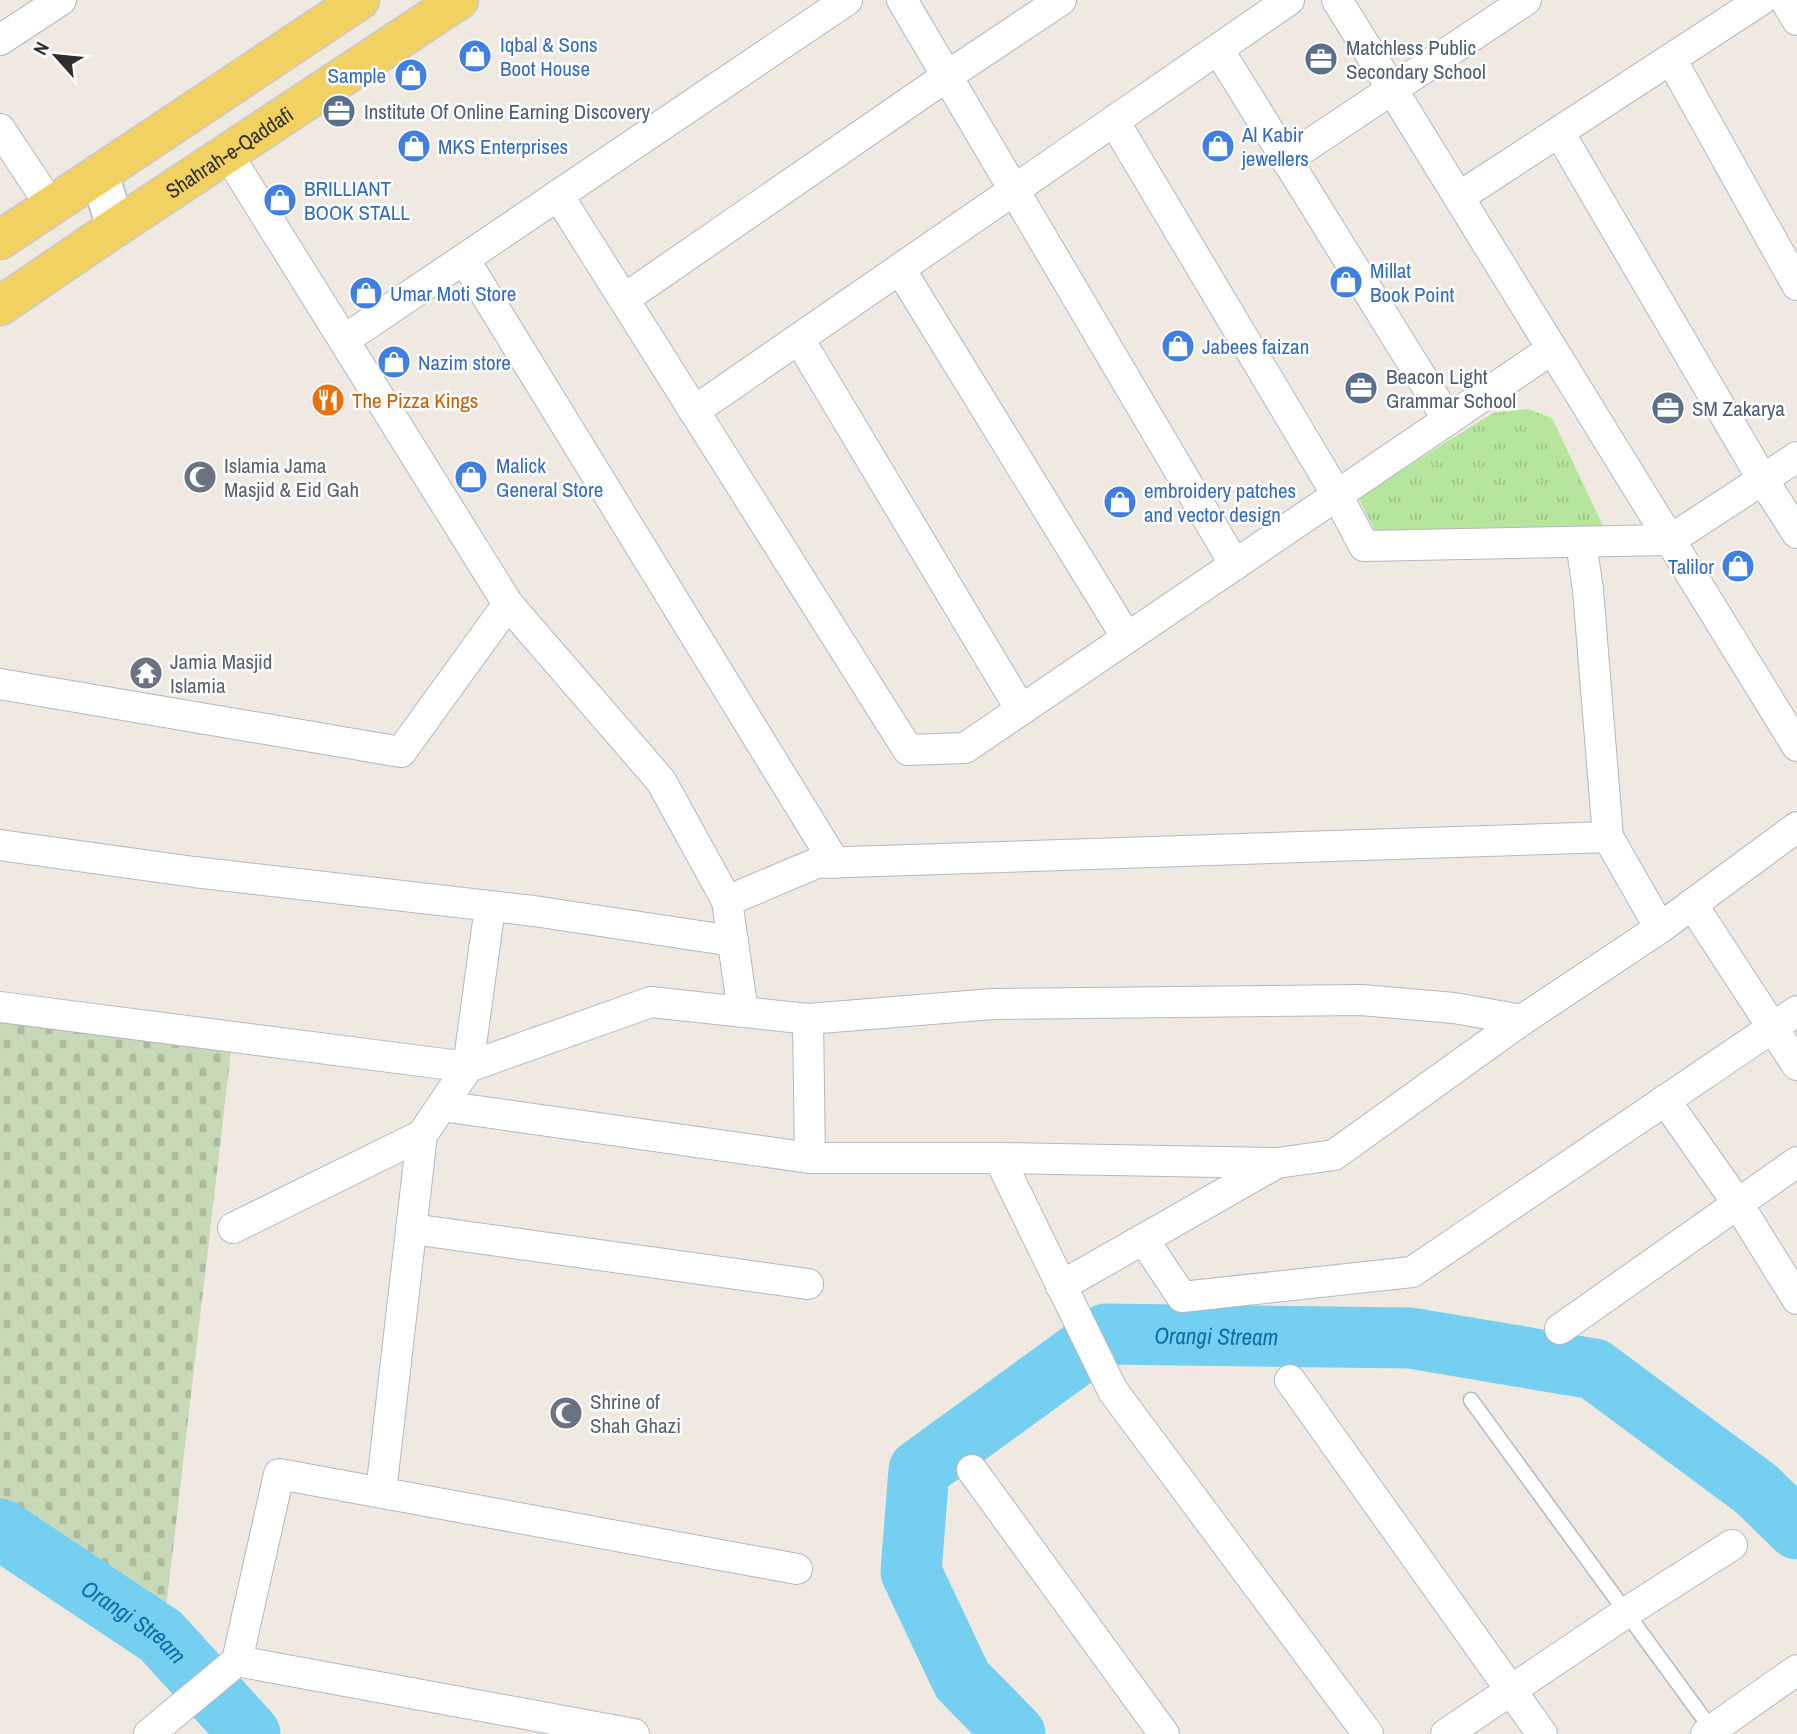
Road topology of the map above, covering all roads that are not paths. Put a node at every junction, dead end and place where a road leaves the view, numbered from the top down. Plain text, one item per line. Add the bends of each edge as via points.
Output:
1 (61, 0) edge
2 (360, 0) edge
3 (460, 0) edge
4 (848, 0) edge
5 (902, 0) edge
6 (1061, 0) edge
7 (1289, 0) edge
8 (1337, 0) edge
9 (1526, 0) edge
10 (1761, 0) edge
11 (1785, 0) edge
12 (1797, 20) edge
13 (0, 40) edge
14 (1218, 50) junction
15 (1671, 59) junction
16 (947, 76) junction
17 (1393, 90) junction
18 (1114, 121) junction
19 (0, 129) edge
20 (1559, 132) junction
21 (228, 153) junction
22 (1286, 160) junction
23 (99, 174) junction
24 (1014, 191) junction
25 (558, 195) junction
26 (1459, 197) junction
27 (51, 206) junction
28 (116, 227) junction
29 (0, 240) edge
30 (464, 259) junction
31 (900, 269) junction
32 (1797, 285) edge
33 (624, 299) junction
34 (0, 306) edge
35 (799, 339) junction
36 (344, 340) junction
37 (1552, 349) junction
38 (694, 411) junction
39 (1447, 419) junction
40 (1797, 457) edge
41 (1763, 480) junction
42 (1337, 495) junction
43 (1797, 533) edge
44 (1670, 540) junction
45 (1581, 542) junction
46 (1235, 565) junction
47 (508, 604) junction
48 (1127, 638) junction
49 (0, 684) edge
50 (1021, 710) junction
51 (1797, 746) edge
52 (1797, 827) edge
53 (1608, 836) junction
54 (0, 845) edge
55 (835, 863) junction
56 (727, 901) junction
57 (1692, 904) junction
58 (490, 906) junction
59 (1660, 928) junction
60 (733, 941) junction
61 (0, 1007) edge
62 (1797, 1011) edge
63 (743, 1012) junction
64 (808, 1019) junction
65 (1522, 1020) junction
66 (1772, 1027) junction
67 (1797, 1065) edge
68 (468, 1067) junction
69 (1665, 1100) junction
70 (442, 1106) junction
71 (422, 1135) junction
72 (810, 1158) junction
73 (999, 1158) junction
74 (1797, 1162) edge
75 (1277, 1163) junction
76 (1738, 1204) junction
77 (233, 1228) dead end
78 (412, 1229) junction
79 (1143, 1239) junction
80 (808, 1284) dead end
81 (1062, 1287) junction
82 (1797, 1298) edge
83 (1560, 1329) dead end
84 (1290, 1380) dead end
85 (1471, 1400) dead end
86 (972, 1470) dead end
87 (381, 1493) junction
88 (1732, 1545) dead end
89 (797, 1569) dead end
90 (1626, 1612) junction
91 (236, 1662) junction
92 (1797, 1671) edge
93 (1511, 1691) junction
94 (1709, 1732) edge
95 (149, 1734) edge
96 (634, 1734) edge
97 (1164, 1734) edge
98 (1368, 1734) edge
99 (1446, 1734) edge
100 (1542, 1734) edge

1 - 13 street
2 - 23 main road
3 - 21 main road, Shahrah-e-Qaddafi
4 - 25 street
5 - 16 street
6 - 16 street
7 - 14 street
8 - 17 street
9 - 17 street
10 - 15 street
11 - 12 street
14 - 18 street
14 - 22 street
15 - 20 street
15 - 32 street
16 - 24 street
16 - 33 street
17 - 22 street
17 - 26 street
18 - 24 street
18 - 42 street
19 - 27 street
20 - 26 street
20 - 41 street
21 - 28 main road, Shahrah-e-Qaddafi
21 - 36 street
22 - 39 street
23 - 27 main road
23 - 28 street
24 - 31 street
24 - 46 street
25 - 30 street
25 - 33 street
26 - 37 street
27 - 29 main road
28 - 34 main road, Shahrah-e-Qaddafi
30 - 36 street
30 - 55 street
31 - 35 street
31 - 48 street
33 - 38 street
35 - 38 street
35 - 50 street
36 - 47 street
37 - 39 street
37 - 44 street
38 - 50 street via 908,750 965,748
39 - 42 street
40 - 41 street
41 - 43 street
41 - 44 street
42 - 45 street via 1364,546
42 - 46 street
44 - 45 street
44 - 51 street
45 - 53 street
46 - 48 street
47 - 49 street via 401,752
47 - 56 street via 661,781
48 - 50 street
52 - 57 street
53 - 55 street
53 - 59 street
54 - 58 street
55 - 56 street via 817,863
56 - 60 street
57 - 59 street
57 - 66 street
58 - 60 street
58 - 68 street
59 - 65 street
60 - 63 street
61 - 68 street
62 - 66 street
63 - 64 street
63 - 68 street via 651,1002
64 - 65 street via 993,1004 1361,1000 1454,1008
64 - 72 street
65 - 75 street via 1334,1154
66 - 67 street
66 - 69 street
68 - 70 street
69 - 76 street
69 - 79 street via 1412,1272 1182,1297
70 - 71 street
70 - 72 street
71 - 77 street
71 - 78 street
72 - 73 street
73 - 75 street
73 - 81 street
74 - 76 street
75 - 79 street
76 - 82 street
76 - 83 street
78 - 80 street
78 - 87 street
79 - 81 street
81 - 98 street via 1113,1391
84 - 93 street
85 - 90 lane
86 - 97 street
87 - 89 street
87 - 91 street via 279,1474
88 - 90 street
90 - 93 street
90 - 94 lane
91 - 95 street
91 - 96 street
92 - 94 street
93 - 99 street
93 - 100 street

